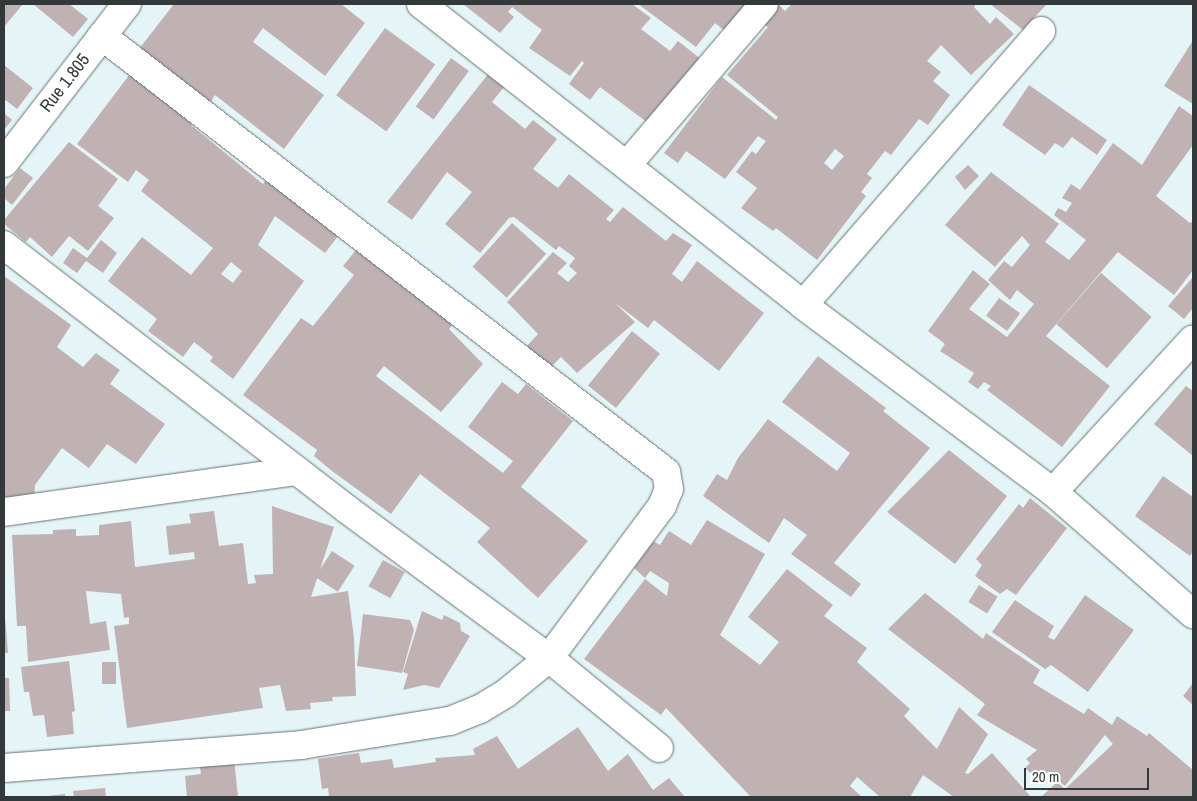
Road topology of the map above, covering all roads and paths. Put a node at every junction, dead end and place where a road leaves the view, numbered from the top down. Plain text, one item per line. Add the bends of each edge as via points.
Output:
1 (127, 4) edge
2 (421, 4) edge
3 (764, 4) edge
4 (1041, 31) dead end
5 (102, 36) junction
6 (4, 163) edge
7 (627, 165) junction
8 (4, 245) edge
9 (803, 305) junction
10 (1193, 339) edge
11 (297, 471) junction
12 (1053, 492) junction
13 (4, 512) edge
14 (1193, 614) edge
15 (549, 658) junction
16 (658, 748) dead end
17 (4, 768) edge

1 - 5 street, Rue 1.805
2 - 7 street
3 - 7 street
4 - 9 street
5 - 6 street, Rue 1.805
5 - 15 street via 666,472 669,490 662,506
7 - 9 street
8 - 11 street
9 - 12 street
10 - 12 street
11 - 13 street
11 - 15 street
12 - 14 street
15 - 16 street
15 - 17 street via 505,694 450,721 301,745

